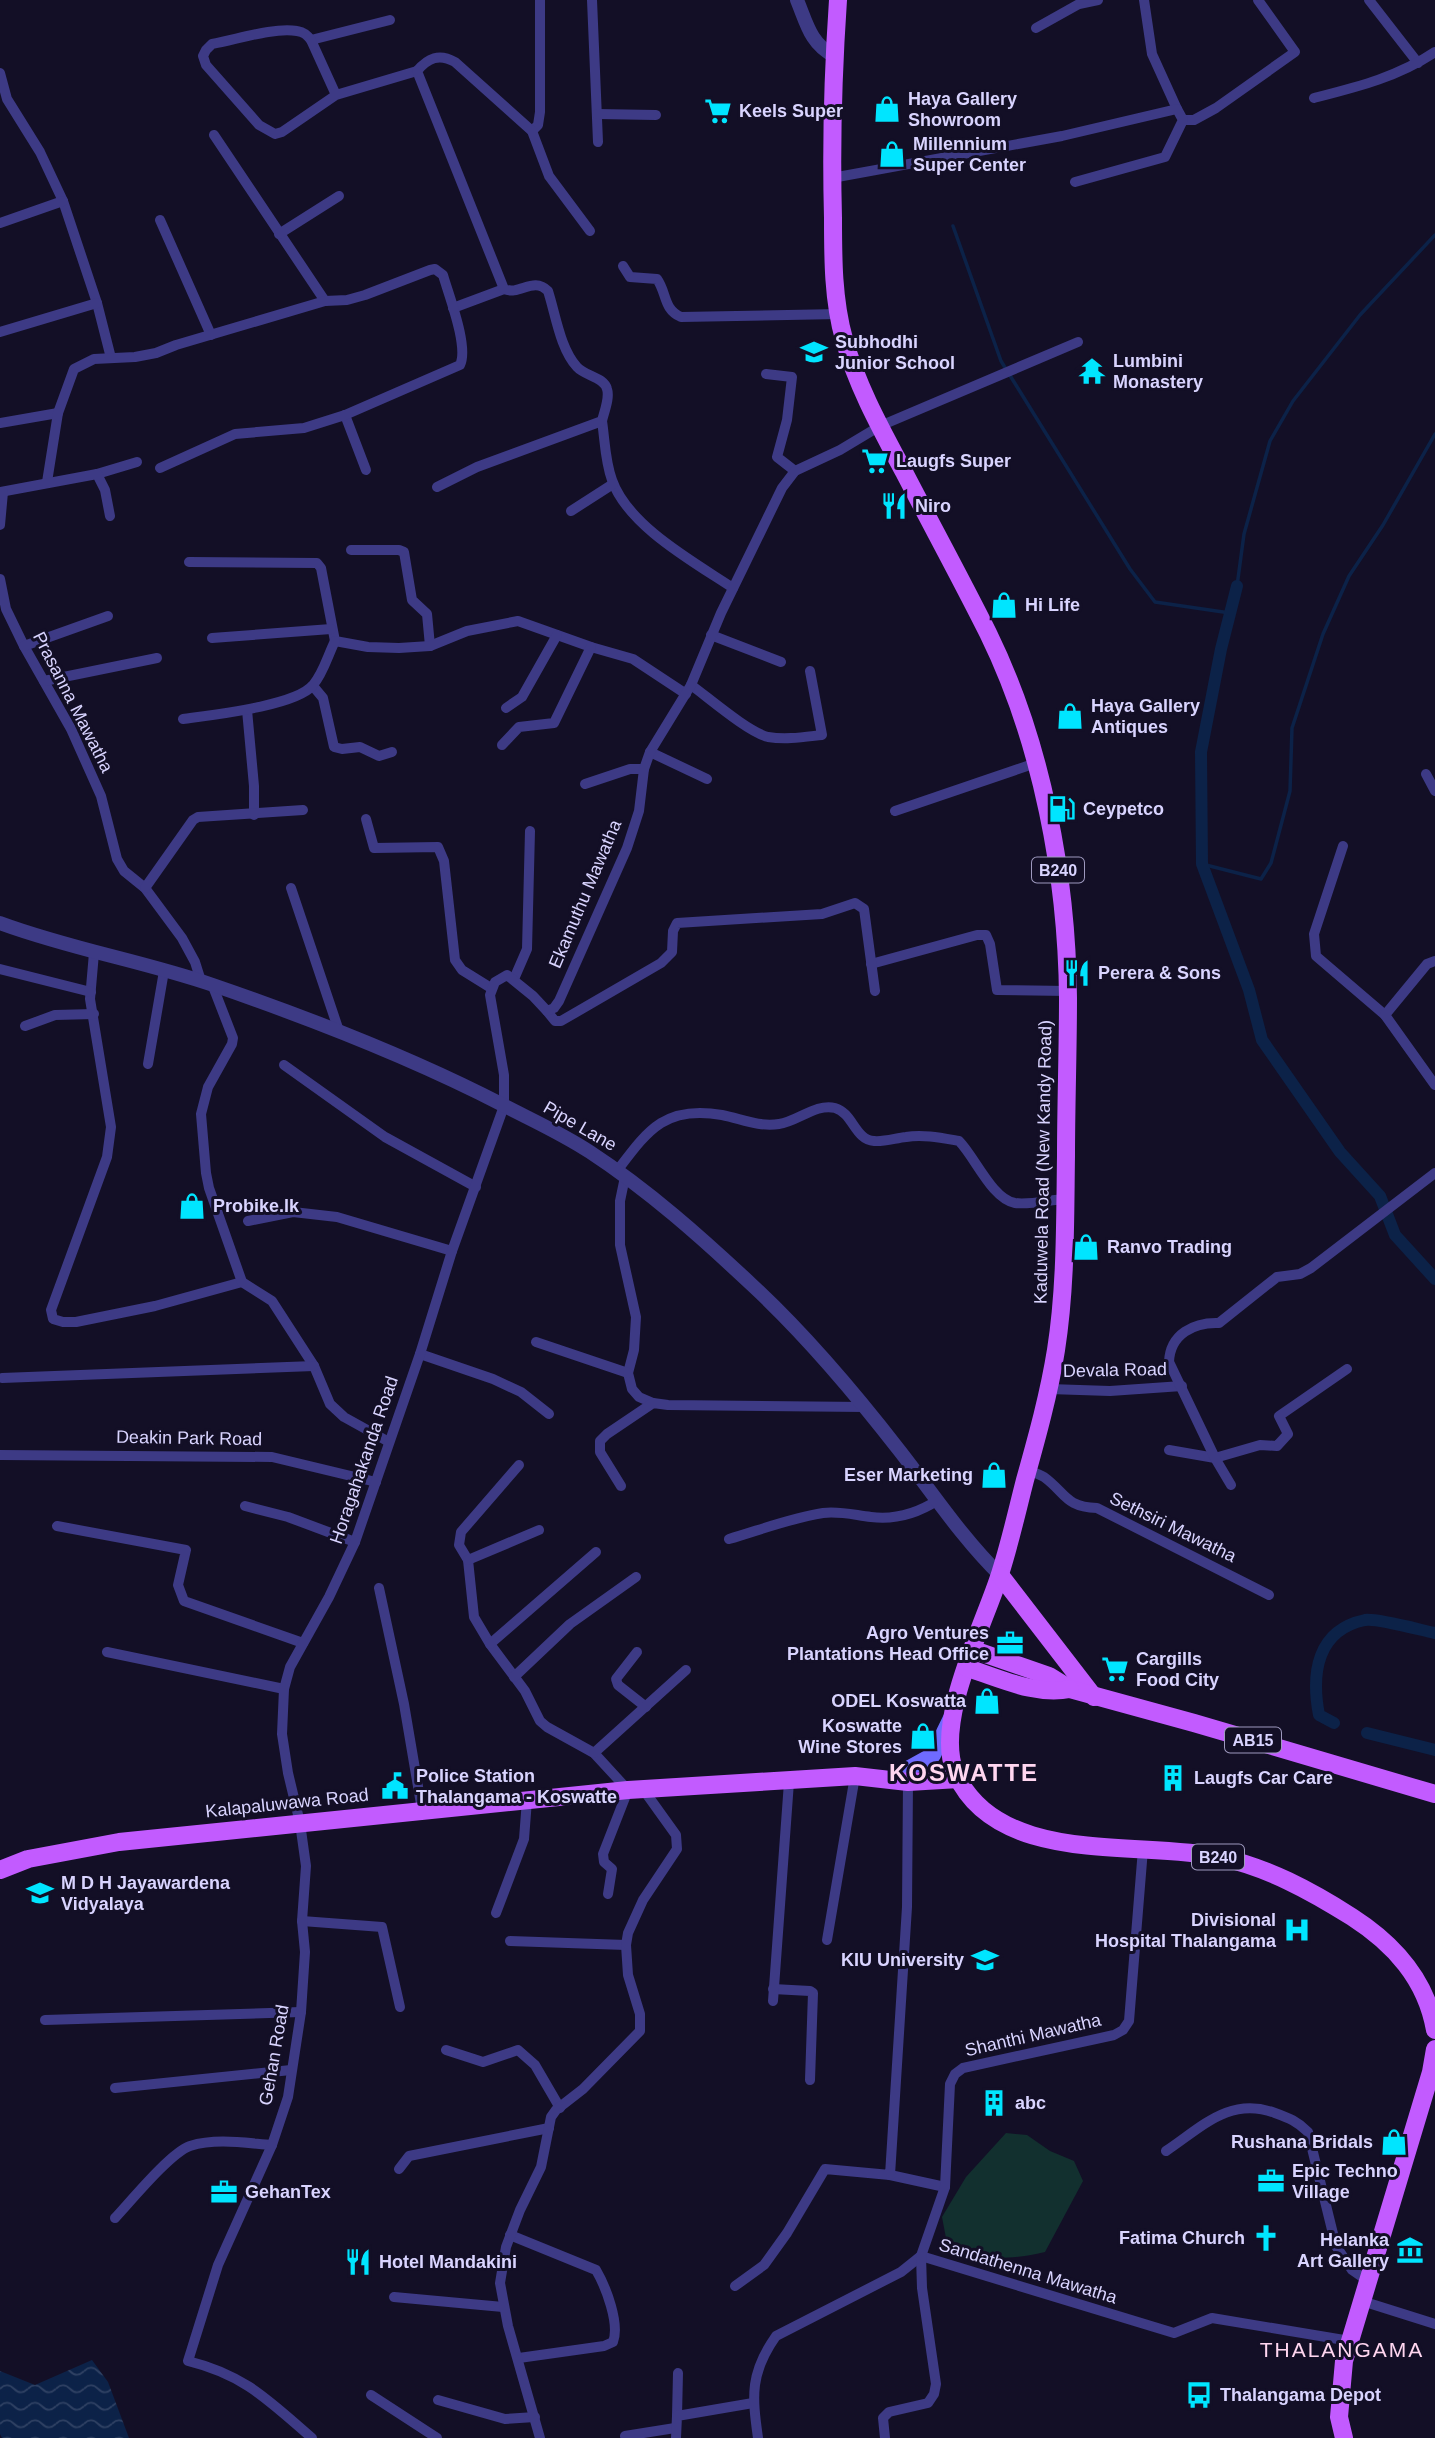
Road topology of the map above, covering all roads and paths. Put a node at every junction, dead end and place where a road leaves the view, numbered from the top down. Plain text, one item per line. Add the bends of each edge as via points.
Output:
1 (540, 0) edge
2 (592, 0) edge
3 (797, 0) edge
4 (838, 0) edge
5 (1098, 0) edge
6 (1143, 0) edge
7 (1258, 0) edge
8 (1369, 0) edge
9 (390, 20) dead end
10 (1036, 28) dead end
11 (311, 40) junction
12 (1435, 52) edge
13 (834, 56) junction
14 (1418, 63) junction
15 (417, 71) junction
16 (0, 73) edge
17 (336, 95) junction
18 (1314, 98) dead end
19 (4, 100) edge
20 (1177, 109) junction
21 (597, 114) junction
22 (656, 115) dead end
23 (1183, 120) junction
24 (532, 131) junction
25 (214, 135) dead end
26 (598, 142) dead end
27 (832, 178) junction
28 (1075, 182) dead end
29 (339, 197) dead end
30 (63, 201) junction
31 (160, 220) dead end
32 (0, 223) edge
33 (590, 231) dead end
34 (279, 234) junction
35 (623, 266) dead end
36 (504, 289) junction
37 (325, 301) junction
38 (97, 303) junction
39 (453, 308) junction
40 (839, 314) junction
41 (0, 332) edge
42 (211, 335) junction
43 (1078, 342) dead end
44 (111, 358) junction
45 (766, 373) dead end
46 (58, 413) junction
47 (345, 415) junction
48 (602, 421) junction
49 (0, 423) edge
50 (880, 426) junction
51 (137, 463) dead end
52 (160, 468) dead end
53 (366, 470) dead end
54 (795, 471) junction
55 (97, 474) junction
56 (47, 482) junction
57 (613, 484) junction
58 (437, 488) dead end
59 (2, 492) edge
60 (571, 511) dead end
61 (110, 516) dead end
62 (0, 525) edge
63 (351, 550) dead end
64 (189, 562) dead end
65 (0, 579) edge
66 (733, 588) junction
67 (108, 616) dead end
68 (331, 629) junction
69 (557, 635) junction
70 (711, 635) junction
71 (212, 638) dead end
72 (335, 641) junction
73 (24, 646) junction
74 (430, 646) junction
75 (591, 647) junction
76 (157, 658) dead end
77 (781, 662) dead end
78 (810, 671) dead end
79 (44, 681) junction
80 (313, 686) junction
81 (688, 689) junction
82 (506, 708) dead end
83 (247, 710) junction
84 (183, 719) dead end
85 (502, 745) dead end
86 (392, 752) dead end
87 (650, 752) junction
88 (1036, 763) junction
89 (644, 769) junction
90 (1426, 774) dead end
91 (707, 779) dead end
92 (584, 784) dead end
93 (1435, 791) edge
94 (303, 810) dead end
95 (895, 811) dead end
96 (254, 815) junction
97 (366, 819) dead end
98 (530, 831) dead end
99 (1343, 846) dead end
100 (145, 888) junction
101 (291, 888) dead end
102 (0, 923) edge
103 (94, 953) junction
104 (1435, 961) edge
105 (871, 964) junction
106 (0, 969) edge
107 (164, 971) junction
108 (514, 979) junction
109 (206, 983) junction
110 (491, 988) junction
111 (876, 991) dead end
112 (1068, 991) junction
113 (91, 992) junction
114 (547, 1012) junction
115 (93, 1014) junction
116 (1385, 1015) junction
117 (25, 1026) dead end
118 (339, 1031) junction
119 (148, 1063) dead end
120 (284, 1065) dead end
121 (1435, 1085) edge
122 (504, 1106) junction
123 (1435, 1173) edge
124 (621, 1174) junction
125 (476, 1187) junction
126 (1065, 1199) junction
127 (248, 1221) dead end
128 (452, 1251) junction
129 (242, 1282) junction
130 (536, 1342) dead end
131 (420, 1354) junction
132 (314, 1366) junction
133 (1346, 1369) dead end
134 (628, 1373) junction
135 (2, 1378) dead end
136 (1182, 1386) junction
137 (1049, 1389) junction
138 (653, 1402) junction
139 (865, 1407) junction
140 (549, 1413) dead end
141 (389, 1442) junction
142 (1169, 1450) dead end
143 (0, 1455) edge
144 (1215, 1458) junction
145 (519, 1465) dead end
146 (1028, 1470) junction
147 (376, 1482) junction
148 (1231, 1485) dead end
149 (621, 1486) dead end
150 (938, 1500) junction
151 (244, 1506) dead end
152 (57, 1525) dead end
153 (539, 1530) dead end
154 (729, 1539) dead end
155 (355, 1542) junction
156 (596, 1552) dead end
157 (468, 1560) junction
158 (1000, 1575) junction
159 (636, 1577) dead end
160 (380, 1588) dead end
161 (1269, 1595) dead end
162 (303, 1643) junction
163 (490, 1644) junction
164 (974, 1650) junction
165 (107, 1652) dead end
166 (637, 1652) dead end
167 (967, 1668) junction
168 (686, 1670) dead end
169 (514, 1677) junction
170 (284, 1689) junction
171 (1070, 1689) junction
172 (1094, 1697) junction
173 (646, 1707) junction
174 (953, 1713) junction
175 (594, 1753) junction
176 (956, 1774) junction
177 (855, 1776) junction
178 (906, 1776) junction
179 (789, 1782) junction
180 (636, 1790) junction
181 (1435, 1794) edge
182 (527, 1800) junction
183 (422, 1810) junction
184 (300, 1823) junction
185 (1143, 1849) junction
186 (0, 1870) edge
187 (608, 1894) dead end
188 (496, 1913) dead end
189 (302, 1922) junction
190 (827, 1940) dead end
191 (510, 1941) dead end
192 (626, 1945) junction
193 (400, 2007) dead end
194 (301, 2012) junction
195 (45, 2020) dead end
196 (1435, 2030) edge
197 (1435, 2049) edge
198 (446, 2050) dead end
199 (291, 2070) junction
200 (1433, 2073) edge
201 (810, 2080) dead end
202 (115, 2088) dead end
203 (560, 2108) junction
204 (549, 2128) junction
205 (272, 2145) junction
206 (1166, 2151) dead end
207 (400, 2169) dead end
208 (890, 2175) junction
209 (944, 2187) junction
210 (115, 2218) dead end
211 (510, 2235) junction
212 (921, 2256) junction
213 (1368, 2281) junction
214 (735, 2286) dead end
215 (394, 2297) dead end
216 (1362, 2301) junction
217 (503, 2306) junction
218 (1435, 2324) edge
219 (1350, 2341) junction
220 (519, 2358) junction
221 (678, 2373) dead end
222 (371, 2395) dead end
223 (438, 2400) dead end
224 (753, 2403) junction
225 (677, 2416) junction
226 (535, 2417) junction
227 (675, 2433) edge
228 (625, 2436) dead end
229 (312, 2438) edge
230 (437, 2438) edge
231 (540, 2438) edge
232 (758, 2438) edge
233 (885, 2438) edge
234 (1343, 2438) edge

1 - 24 street via 540,112
2 - 21 street
3 - 13 street via 813,40
4 - 13 main road, Kaduwela Road (New Kandy Road) / B240
5 - 10 street via 1079,4
6 - 20 street via 1152,54
7 - 23 street via 1295,52 1216,108 1194,120
8 - 14 street
9 - 11 street
11 - 17 street
11 - 17 street via 299,31 281,31 212,44 203,56 259,125 275,134
12 - 14 street
13 - 27 main road, Kaduwela Road (New Kandy Road) / B240
14 - 18 street via 1375,82
15 - 17 street
15 - 24 street via 431,58 449,58
15 - 36 street
16 - 19 street
19 - 30 street via 40,152
20 - 23 street
20 - 27 street via 1062,136
21 - 22 street
21 - 26 street
23 - 28 street via 1165,157
24 - 33 street via 550,176
25 - 34 street
27 - 40 main road, Kaduwela Road (New Kandy Road) / B240
29 - 34 street
30 - 32 street
30 - 38 street
31 - 42 street
34 - 37 street
35 - 40 street via 630,278 657,279 666,304 681,317
36 - 39 street
36 - 48 street via 534,284 548,291 564,346 575,365 607,388
37 - 39 street via 365,295 435,269 443,275
37 - 42 street
38 - 41 street
38 - 44 street
39 - 47 street via 463,348 460,365
40 - 50 main road, Kaduwela Road (New Kandy Road) / B240 via 856,373
42 - 44 street via 156,353
43 - 50 street
44 - 46 street via 94,359 74,369
45 - 54 street via 792,377 777,457
46 - 49 street
46 - 56 street
47 - 52 street via 304,428 235,434
47 - 53 street
48 - 57 street
48 - 58 street via 477,467
50 - 54 street
50 - 88 main road, Kaduwela Road (New Kandy Road) / B240 via 991,640
51 - 55 street
54 - 66 street, Ekamuthu Mawatha via 777,496
55 - 56 street
55 - 61 street
56 - 59 street
57 - 60 street
57 - 66 street via 656,537
59 - 62 street
63 - 74 street via 404,552 412,600 427,614
64 - 68 street via 317,563
65 - 73 street, Prasanna Mawatha via 6,609
66 - 70 street, Ekamuthu Mawatha
67 - 73 street
68 - 71 street
68 - 72 street
69 - 74 street via 518,621 467,631
69 - 75 street
69 - 82 street via 522,697
70 - 77 street
70 - 81 street, Ekamuthu Mawatha
72 - 74 street via 378,648
72 - 80 street
73 - 79 street, Prasanna Mawatha
75 - 81 street via 633,659
75 - 85 street via 554,723 519,727
76 - 79 street
78 - 81 street via 822,735 765,736
79 - 100 street, Prasanna Mawatha via 101,796 117,859
80 - 83 street via 296,696
80 - 86 street via 323,698 334,747 360,747 379,756
81 - 87 street, Ekamuthu Mawatha
83 - 84 street
83 - 96 street
87 - 89 street, Ekamuthu Mawatha
87 - 91 street
88 - 95 street
88 - 112 main road, Kaduwela Road (New Kandy Road) / B240 via 1058,870
89 - 92 street
89 - 114 street, Ekamuthu Mawatha via 639,811 627,848 559,1001
90 - 93 street
94 - 96 street
96 - 100 street via 193,820
97 - 110 street via 374,848 438,847 444,861 455,960 462,970
98 - 108 street via 527,949
99 - 116 street via 1314,934 1316,956
100 - 109 street, Prasanna Mawatha via 182,938
101 - 118 street
102 - 103 street, Pipe Lane
103 - 107 street, Pipe Lane
103 - 113 street
104 - 116 street via 1427,964
105 - 111 street
105 - 112 street via 986,936 997,990
105 - 114 street via 864,909 855,903 822,914 694,920 674,926 672,952 661,962 561,1020 555,1021
106 - 113 street
107 - 109 street, Pipe Lane
107 - 119 street
108 - 110 street via 504,976
108 - 114 street
109 - 118 street, Pipe Lane
109 - 129 street, Prasanna Mawatha via 233,1038 208,1087 201,1114 206,1173
110 - 122 street
112 - 126 main road, Kaduwela Road (New Kandy Road) / B240
113 - 115 street
115 - 117 street via 55,1015
115 - 129 street via 111,1127 107,1157 51,1310 53,1319 76,1322
116 - 121 street
118 - 122 street, Pipe Lane
120 - 125 street via 385,1137
122 - 124 street, Pipe Lane via 587,1150
122 - 125 street, Horagahakanda Road
123 - 136 street via 1311,1268 1277,1277 1219,1323 1204,1322 1176,1338 1169,1348 1169,1362
124 - 126 street via 643,1136 678,1115 705,1113 762,1125 783,1124 823,1107 841,1111 872,1141 909,1136 959,1141 1007,1201
124 - 134 street via 620,1245 636,1317
124 - 139 street, Pipe Lane via 754,1287
125 - 128 street, Horagahakanda Road
126 - 137 main road, Kaduwela Road (New Kandy Road) / B240 via 1060,1316
127 - 128 street via 293,1212 337,1217
128 - 131 street, Horagahakanda Road
129 - 132 street via 272,1301
130 - 134 street
131 - 140 street via 493,1378
131 - 141 street, Horagahakanda Road
132 - 135 street
132 - 141 street via 330,1405
133 - 144 street via 1279,1416 1287,1434 1277,1446 1260,1445
134 - 138 street via 632,1389
136 - 137 street, Devala Road
136 - 144 street
137 - 146 main road, Kaduwela Road (New Kandy Road) / B240
138 - 139 street
138 - 149 street via 600,1441 600,1452
139 - 150 street, Pipe Lane
141 - 147 street, Horagahakanda Road
142 - 144 street
143 - 147 street, Deakin Park Road via 272,1457
144 - 148 street
145 - 157 street via 461,1532 459,1545
146 - 158 main road, Kaduwela Road (New Kandy Road) / B240
146 - 161 street, Sethsiri Mawatha via 1044,1477 1067,1501 1097,1508
147 - 155 street, Horagahakanda Road
150 - 154 street via 898,1516 825,1513
150 - 158 street, Pipe Lane
151 - 155 street
152 - 162 street via 186,1550 178,1586 184,1601
153 - 157 street
155 - 162 street, Horagahakanda Road
156 - 163 street
157 - 163 street via 474,1617
158 - 164 main road, Kaduwela Road (New Kandy Road) / B240
158 - 172 main road
159 - 169 street via 570,1624
160 - 183 street
162 - 170 street, Horagahakanda Road
163 - 169 street
164 - 167 main road, Kaduwela Road (New Kandy Road) / B240
164 - 171 main road, AB15 via 1049,1676
165 - 170 street
166 - 173 street via 616,1679
167 - 171 main road, AB15 via 1040,1691
167 - 174 main road, Kaduwela Road (New Kandy Road) / B240
168 - 173 street
169 - 175 street via 540,1721
170 - 184 street, Horagahakanda Road via 282,1734
171 - 172 main road, AB15
172 - 181 main road, AB15
173 - 175 street
174 - 176 main road, Kaduwela Road (New Kandy Road) / B240 via 950,1741
174 - 178 main road via 933,1755
175 - 180 street
176 - 178 main road, Kalapaluwawa Road
176 - 185 main road, B240 via 982,1808 1017,1829 1068,1845
177 - 178 main road, Kalapaluwawa Road via 892,1772
177 - 179 main road, Kalapaluwawa Road
177 - 190 street
178 - 208 street via 907,1907
179 - 180 main road, Kalapaluwawa Road
179 - 201 street via 773,1995 813,1993
180 - 182 main road, Kalapaluwawa Road
180 - 187 street via 603,1854 612,1869
180 - 192 street via 676,1835 677,1849 643,1900
182 - 183 main road, Kalapaluwawa Road
182 - 188 street via 524,1839
183 - 184 main road, Kalapaluwawa Road
184 - 186 main road, Kalapaluwawa Road via 78,1848
184 - 189 street, Gehan Road via 306,1867
185 - 196 main road, B240 via 1190,1852 1240,1863 1290,1882 1342,1910 1406,1962 1425,1992
185 - 209 street, Shanthi Mawatha via 1129,2021 1114,2035 963,2068 955,2074 950,2084
189 - 193 street via 382,1927
189 - 194 street, Gehan Road
191 - 192 street
192 - 203 street via 640,2031
194 - 195 street
194 - 199 street, Gehan Road
197 - 200 main road
198 - 203 street via 483,2062 518,2050 536,2065
199 - 202 street
199 - 205 street, Gehan Road
200 - 213 main road
203 - 204 street via 551,2117
204 - 207 street via 409,2156
204 - 211 street via 541,2167
205 - 210 street via 218,2141 188,2147
205 - 229 street, Gehan Road via 218,2265 188,2361 215,2367 252,2386
206 - 213 street via 1224,2112 1258,2106 1297,2120 1308,2132 1336,2246 1352,2270
208 - 209 street
208 - 214 street via 825,2169 764,2265
209 - 212 street, Shanthi Mawatha
211 - 217 street via 501,2267
211 - 220 street via 596,2270 604,2283 616,2332 604,2346
212 - 219 street, Sandathenna Mawatha via 1174,2333 1212,2318
212 - 224 street, Sandathenna Mawatha via 901,2272 776,2336 755,2374
212 - 233 street via 936,2384 928,2403 888,2412 883,2418
213 - 216 main road
215 - 217 street
216 - 218 street
216 - 219 main road
217 - 220 street
219 - 234 main road via 1339,2396
220 - 226 street
221 - 225 street
222 - 230 street
223 - 226 street via 505,2419
224 - 225 street
224 - 232 street, Sandathenna Mawatha
225 - 227 street
226 - 231 street
227 - 228 street

